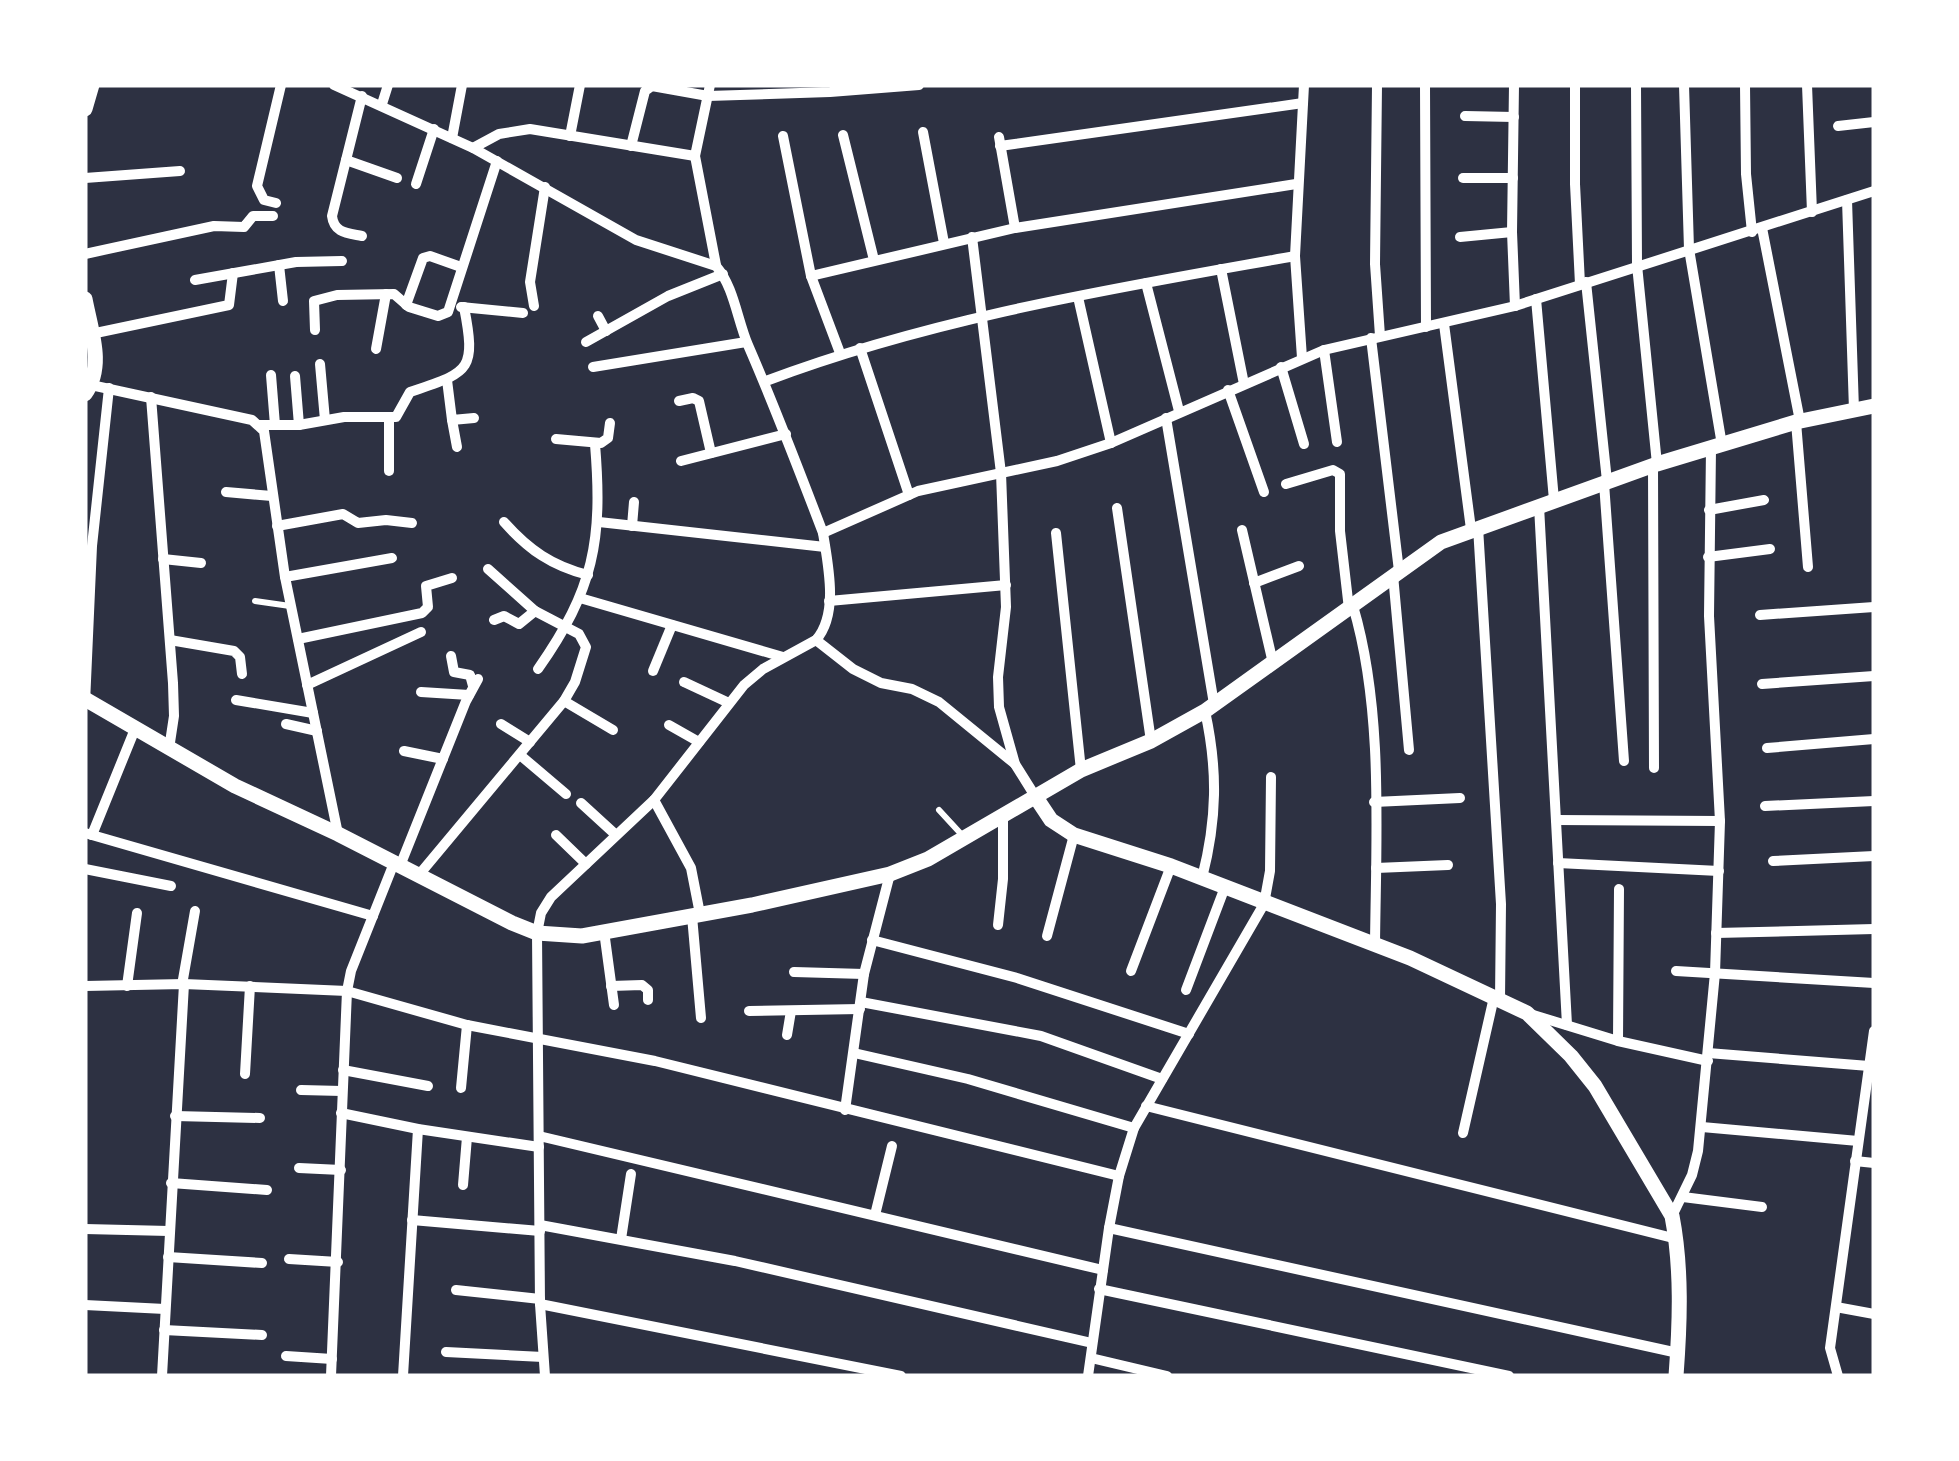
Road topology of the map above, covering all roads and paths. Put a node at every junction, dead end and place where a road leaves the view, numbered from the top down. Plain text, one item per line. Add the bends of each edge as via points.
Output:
1 (92, 85) edge
2 (281, 85) edge
3 (334, 85) edge
4 (388, 85) edge
5 (462, 85) edge
6 (580, 85) edge
7 (919, 85) edge
8 (1304, 85) edge
9 (1376, 85) edge
10 (1424, 85) edge
11 (1514, 85) edge
12 (1575, 85) edge
13 (1636, 85) edge
14 (1684, 85) edge
15 (1745, 85) edge
16 (1806, 85) edge
17 (897, 86) edge
18 (830, 89) edge
19 (709, 90) edge
20 (362, 96) junction
21 (1303, 102) junction
22 (382, 104) junction
23 (85, 110) edge
24 (1465, 116) dead end
25 (1514, 117) junction
26 (1874, 122) edge
27 (1838, 126) dead end
28 (434, 129) junction
29 (923, 132) dead end
30 (570, 136) junction
31 (783, 136) dead end
32 (843, 136) dead end
33 (452, 138) junction
34 (632, 146) junction
35 (473, 148) junction
36 (695, 156) junction
37 (346, 160) junction
38 (497, 161) junction
39 (180, 171) dead end
40 (85, 178) edge
41 (397, 178) dead end
42 (1463, 178) dead end
43 (1513, 178) junction
44 (416, 184) dead end
45 (1296, 184) junction
46 (546, 188) junction
47 (1874, 192) edge
48 (1847, 200) junction
49 (276, 202) dead end
50 (1812, 212) junction
51 (273, 216) dead end
52 (1015, 228) junction
53 (1757, 230) junction
54 (1512, 232) junction
55 (362, 236) dead end
56 (1460, 236) dead end
57 (972, 237) junction
58 (944, 243) junction
59 (1689, 249) junction
60 (85, 254) edge
61 (1294, 256) junction
62 (874, 260) junction
63 (342, 261) dead end
64 (279, 265) junction
65 (1637, 266) junction
66 (461, 267) junction
67 (1221, 269) junction
68 (719, 270) junction
69 (232, 274) junction
70 (811, 276) junction
71 (195, 280) dead end
72 (1146, 283) junction
73 (1583, 283) junction
74 (386, 294) junction
75 (1078, 297) junction
76 (1536, 299) junction
77 (85, 300) edge
78 (283, 301) dead end
79 (406, 305) junction
80 (534, 306) dead end
81 (1515, 306) junction
82 (464, 308) junction
83 (448, 309) junction
84 (523, 313) dead end
85 (598, 316) dead end
86 (981, 317) junction
87 (1444, 324) junction
88 (1426, 328) junction
89 (315, 330) dead end
90 (606, 330) junction
91 (91, 334) junction
92 (1375, 337) junction
93 (586, 342) dead end
94 (746, 342) junction
95 (860, 348) junction
96 (376, 349) dead end
97 (1324, 350) junction
98 (840, 353) junction
99 (1302, 358) junction
100 (320, 364) dead end
101 (1281, 367) junction
102 (593, 368) dead end
103 (271, 375) dead end
104 (295, 376) dead end
105 (447, 380) junction
106 (766, 381) junction
107 (1244, 384) junction
108 (109, 388) junction
109 (88, 389) edge
110 (1228, 390) junction
111 (151, 396) junction
112 (678, 401) dead end
113 (1874, 406) edge
114 (1854, 410) junction
115 (1179, 411) junction
116 (388, 418) junction
117 (474, 418) dead end
118 (1166, 418) junction
119 (324, 420) junction
120 (452, 420) junction
121 (1799, 422) junction
122 (610, 423) dead end
123 (259, 424) junction
124 (274, 425) junction
125 (299, 425) junction
126 (786, 434) junction
127 (556, 439) dead end
128 (1111, 442) junction
129 (1336, 442) dead end
130 (595, 444) junction
131 (1304, 444) dead end
132 (457, 446) dead end
133 (1717, 447) junction
134 (712, 453) junction
135 (682, 461) dead end
136 (1655, 466) junction
137 (390, 471) dead end
138 (1001, 473) junction
139 (1605, 482) junction
140 (1286, 484) dead end
141 (226, 492) dead end
142 (1264, 492) dead end
143 (909, 495) junction
144 (272, 496) junction
145 (1764, 500) dead end
146 (634, 502) dead end
147 (1547, 503) junction
148 (1117, 508) dead end
149 (1709, 510) junction
150 (504, 522) dead end
151 (599, 522) junction
152 (412, 524) dead end
153 (276, 526) junction
154 (632, 526) junction
155 (1474, 528) junction
156 (1242, 530) dead end
157 (1056, 533) dead end
158 (823, 534) junction
159 (825, 548) junction
160 (1770, 549) dead end
161 (1708, 556) junction
162 (392, 558) dead end
163 (164, 559) junction
164 (201, 563) dead end
165 (1299, 566) dead end
166 (1808, 567) dead end
167 (488, 569) dead end
168 (1396, 573) junction
169 (588, 575) junction
170 (286, 577) junction
171 (452, 578) dead end
172 (1254, 583) junction
173 (1006, 585) junction
174 (580, 598) junction
175 (255, 600) dead end
176 (828, 601) junction
177 (291, 606) junction
178 (1351, 607) junction
179 (1874, 607) edge
180 (536, 612) junction
181 (1760, 615) dead end
182 (494, 620) dead end
183 (672, 625) junction
184 (567, 628) junction
185 (422, 632) dead end
186 (170, 640) junction
187 (298, 640) junction
188 (816, 640) junction
189 (452, 656) dead end
190 (783, 657) junction
191 (1274, 663) junction
192 (538, 669) dead end
193 (653, 671) dead end
194 (242, 674) dead end
195 (1874, 676) edge
196 (684, 682) dead end
197 (1762, 684) dead end
198 (307, 685) junction
199 (473, 687) junction
200 (421, 692) dead end
201 (236, 700) dead end
202 (85, 701) edge
203 (564, 701) junction
204 (729, 703) junction
205 (1210, 708) junction
206 (313, 714) junction
207 (286, 724) dead end
208 (501, 724) dead end
209 (669, 725) dead end
210 (135, 729) junction
211 (614, 730) dead end
212 (316, 731) junction
213 (1874, 739) edge
214 (1151, 741) junction
215 (530, 742) junction
216 (699, 742) junction
217 (1767, 748) dead end
218 (169, 749) junction
219 (1410, 750) dead end
220 (404, 752) dead end
221 (520, 755) junction
222 (442, 759) junction
223 (1624, 760) dead end
224 (1015, 764) junction
225 (1654, 768) dead end
226 (1081, 770) junction
227 (1271, 777) dead end
228 (566, 794) dead end
229 (1035, 796) junction
230 (1460, 798) dead end
231 (654, 800) junction
232 (1874, 801) edge
233 (1374, 802) junction
234 (581, 803) dead end
235 (1765, 806) dead end
236 (939, 810) dead end
237 (1002, 818) junction
238 (1556, 820) junction
239 (1720, 821) junction
240 (89, 834) edge
241 (338, 834) junction
242 (556, 835) dead end
243 (616, 835) junction
244 (1074, 835) junction
245 (965, 840) junction
246 (1874, 856) edge
247 (1773, 862) dead end
248 (1558, 863) junction
249 (586, 864) junction
250 (397, 865) junction
251 (1448, 865) dead end
252 (1171, 866) junction
253 (1376, 868) junction
254 (85, 869) edge
255 (1718, 871) junction
256 (890, 874) junction
257 (418, 876) junction
258 (1202, 878) junction
259 (172, 886) dead end
260 (1225, 886) junction
261 (1619, 889) dead end
262 (1264, 904) junction
263 (195, 911) dead end
264 (137, 913) dead end
265 (696, 915) junction
266 (373, 916) junction
267 (998, 925) dead end
268 (1874, 929) edge
269 (604, 932) junction
270 (538, 933) junction
271 (1716, 934) junction
272 (1047, 936) dead end
273 (872, 940) junction
274 (1375, 945) junction
275 (1131, 971) dead end
276 (794, 972) dead end
277 (1676, 972) dead end
278 (1715, 973) junction
279 (864, 974) junction
280 (1874, 983) edge
281 (183, 985) junction
282 (85, 986) edge
283 (127, 986) junction
284 (250, 986) junction
285 (612, 986) junction
286 (1186, 990) dead end
287 (347, 991) junction
288 (1497, 998) junction
289 (648, 1000) dead end
290 (614, 1004) dead end
291 (860, 1006) junction
292 (792, 1011) junction
293 (749, 1012) dead end
294 (1527, 1014) junction
295 (702, 1018) dead end
296 (467, 1025) junction
297 (1567, 1025) junction
298 (1874, 1031) edge
299 (1188, 1034) junction
300 (788, 1036) dead end
301 (539, 1039) junction
302 (1618, 1041) junction
303 (854, 1053) junction
304 (1708, 1057) junction
305 (1868, 1066) junction
306 (343, 1070) junction
307 (245, 1074) dead end
308 (1162, 1079) junction
309 (428, 1086) dead end
310 (461, 1088) dead end
311 (301, 1090) dead end
312 (342, 1092) junction
313 (1146, 1106) junction
314 (845, 1110) junction
315 (342, 1112) junction
316 (174, 1116) junction
317 (260, 1118) dead end
318 (1702, 1127) junction
319 (1134, 1128) junction
320 (418, 1129) junction
321 (1463, 1132) dead end
322 (467, 1137) junction
323 (1858, 1141) junction
324 (539, 1142) junction
325 (892, 1146) dead end
326 (1855, 1162) junction
327 (1874, 1164) edge
328 (299, 1168) dead end
329 (340, 1170) junction
330 (631, 1174) dead end
331 (1119, 1176) junction
332 (172, 1183) junction
333 (463, 1186) dead end
334 (267, 1190) dead end
335 (1683, 1197) junction
336 (1762, 1207) dead end
337 (875, 1215) junction
338 (1672, 1216) junction
339 (412, 1220) junction
340 (540, 1228) junction
341 (1108, 1228) junction
342 (85, 1229) edge
343 (169, 1231) junction
344 (620, 1240) junction
345 (1677, 1240) junction
346 (168, 1258) junction
347 (290, 1260) dead end
348 (338, 1262) junction
349 (262, 1264) dead end
350 (1102, 1270) junction
351 (1099, 1289) junction
352 (456, 1290) dead end
353 (540, 1302) junction
354 (85, 1304) edge
355 (1836, 1308) junction
356 (165, 1309) junction
357 (1874, 1314) edge
358 (164, 1330) junction
359 (262, 1335) dead end
360 (1092, 1344) junction
361 (446, 1352) dead end
362 (1678, 1352) junction
363 (286, 1356) dead end
364 (544, 1357) junction
365 (1090, 1358) junction
366 (332, 1359) junction
367 (162, 1376) edge
368 (331, 1376) edge
369 (404, 1376) edge
370 (545, 1376) edge
371 (900, 1376) edge
372 (1088, 1376) edge
373 (1167, 1376) edge
374 (1509, 1376) edge
375 (1676, 1376) edge
376 (1838, 1376) edge

1 - 23 street
2 - 49 street via 257,186 264,200
3 - 20 street
4 - 22 street
5 - 33 street
6 - 30 street
7 - 17 street
8 - 21 street
9 - 92 street
10 - 88 street
11 - 25 street
12 - 73 street
13 - 65 street
14 - 59 street
15 - 53 street via 1746,174
16 - 50 street
17 - 18 street
18 - 19 street
19 - 34 street via 649,87
19 - 36 street
20 - 22 street
20 - 37 street
21 - 45 street
21 - 52 street via 1000,142
22 - 28 street
24 - 25 street
25 - 43 street
26 - 27 street
28 - 33 street
28 - 44 street
29 - 58 street
30 - 34 street
30 - 35 street via 515,130
31 - 70 street
32 - 62 street
33 - 35 street
34 - 36 street
35 - 38 street
36 - 68 street
37 - 41 street
37 - 55 street via 333,224
38 - 46 street
38 - 66 street
39 - 40 street
42 - 43 street
43 - 54 street
45 - 52 street
45 - 61 street
46 - 68 street via 636,240
46 - 80 street via 530,282
47 - 48 street
48 - 50 street
48 - 114 street
50 - 53 street
51 - 60 street via 253,216 244,228 214,226
52 - 57 street
53 - 59 street
53 - 121 street
54 - 56 street
54 - 81 street
57 - 58 street
57 - 86 street
58 - 62 street
59 - 65 street
59 - 133 street
61 - 67 street
61 - 99 street
62 - 70 street
63 - 64 street
64 - 69 street
64 - 78 street
65 - 73 street
65 - 136 street
66 - 79 street via 422,258
66 - 83 street
67 - 72 street
67 - 107 street
68 - 90 street
68 - 94 street
69 - 71 street
69 - 91 street via 229,305
70 - 98 street
72 - 75 street
72 - 115 street
73 - 76 street
73 - 139 street
74 - 79 street
74 - 89 street via 318,298 312,305
74 - 96 street
75 - 86 street
75 - 128 street
76 - 81 street
76 - 147 street
77 - 91 street
79 - 83 street via 438,316
81 - 87 street
82 - 83 street
82 - 84 street
82 - 105 street via 470,358
85 - 90 street
86 - 95 street
86 - 138 street
87 - 88 street
87 - 155 street
88 - 92 street
90 - 93 street
91 - 109 street via 96,356
92 - 97 street
92 - 168 street
94 - 102 street
94 - 106 street
95 - 98 street
95 - 143 street
97 - 99 street
97 - 129 street
98 - 106 street
99 - 101 street
100 - 119 street
101 - 107 street
101 - 131 street
103 - 124 street
104 - 125 street
105 - 116 street via 410,392 396,417
105 - 120 street
106 - 126 street
107 - 110 street
108 - 109 street
108 - 111 street
108 - 202 street
110 - 115 street
110 - 142 street
111 - 123 street
111 - 163 street
112 - 134 street via 699,401
113 - 114 street
114 - 121 street
115 - 118 street
116 - 119 street
116 - 137 street
117 - 120 street
118 - 128 street
118 - 205 street
119 - 125 street
120 - 132 street
121 - 133 street
121 - 166 street
122 - 130 street via 608,438
123 - 124 street
123 - 144 street via 267,438
124 - 125 street
126 - 134 street
126 - 158 street
127 - 130 street
128 - 138 street
130 - 151 street
133 - 136 street
133 - 149 street
134 - 135 street
136 - 139 street
136 - 225 street
138 - 143 street
138 - 173 street
139 - 147 street
139 - 223 street
140 - 178 street via 1333,470 1340,474
141 - 144 street
143 - 158 street
144 - 153 street
145 - 149 street
146 - 154 street
147 - 155 street
147 - 238 street
148 - 214 street
149 - 161 street
150 - 169 street via 544,560
151 - 154 street
151 - 169 street
152 - 153 street via 358,523 344,514
153 - 170 street
154 - 159 street
155 - 168 street
155 - 288 street via 1501,904
156 - 172 street
157 - 226 street
158 - 159 street
159 - 176 street
160 - 161 street
161 - 239 street
162 - 170 street
163 - 164 street
163 - 186 street
165 - 172 street
167 - 180 street
168 - 178 street
168 - 219 street
169 - 174 street
170 - 177 street
171 - 187 street via 426,586 428,607 422,613
172 - 191 street
173 - 176 street
173 - 224 street via 999,707
174 - 183 street
174 - 184 street
175 - 177 lane
176 - 188 street
177 - 187 street
178 - 191 street
178 - 233 street via 1366,664
179 - 181 street
180 - 182 street via 519,624 504,616
180 - 184 street
183 - 190 street
183 - 193 street
184 - 192 street
184 - 203 street via 586,647
185 - 198 street
186 - 194 street via 234,650
186 - 218 street
187 - 198 street
188 - 190 street
188 - 224 street via 853,669 939,702
189 - 199 street via 454,672 470,675
190 - 204 street
191 - 205 street
195 - 197 street
196 - 204 street
198 - 206 street
199 - 200 street
199 - 222 street
201 - 206 street
202 - 210 street
203 - 211 street
203 - 215 street
204 - 216 street
205 - 214 street
205 - 258 street via 1217,794
206 - 212 street
207 - 212 street
208 - 215 street
209 - 216 street
210 - 218 street
210 - 240 street
212 - 241 street
213 - 217 street
214 - 226 street
215 - 221 street
216 - 231 street
218 - 241 street
220 - 222 street
221 - 228 street
221 - 257 street
222 - 250 street
224 - 229 street
226 - 229 street
227 - 262 street
229 - 237 street
229 - 244 street via 1051,820
230 - 233 street
231 - 243 street
231 - 265 street via 690,868
232 - 235 street
233 - 253 street
234 - 243 street
236 - 245 lane
237 - 245 street
237 - 267 street
238 - 239 street
238 - 248 street
239 - 255 street
240 - 266 street
241 - 250 street
242 - 249 street
243 - 249 street
244 - 252 street
244 - 272 street
245 - 256 street
246 - 247 street
248 - 255 street
248 - 297 street
249 - 270 street via 551,898
250 - 257 street
250 - 266 street
251 - 253 street
252 - 258 street
252 - 275 street
253 - 274 street
254 - 259 street
255 - 271 street
256 - 265 street
256 - 273 street
257 - 270 street
258 - 260 street
260 - 262 street
260 - 286 street
261 - 302 street
262 - 274 street
262 - 299 street
263 - 281 street
264 - 283 street
265 - 269 street
265 - 295 street
266 - 287 street
268 - 271 street
269 - 270 street
269 - 285 street
270 - 301 street
271 - 278 street
273 - 279 street
273 - 299 street
274 - 288 street
276 - 279 street
277 - 278 street
278 - 280 street
278 - 304 street
279 - 291 street
281 - 283 street
281 - 284 street
281 - 316 street
282 - 283 street
284 - 287 street
284 - 307 street
285 - 289 street via 642,985
285 - 290 street
287 - 296 street
287 - 306 street
288 - 294 street
288 - 321 street
291 - 292 street
291 - 303 street
291 - 308 street via 1041,1036
292 - 293 street
292 - 300 street
294 - 297 street
294 - 338 street via 1595,1086
296 - 301 street
296 - 310 street
297 - 302 street
298 - 305 street
299 - 308 street
301 - 314 street
301 - 324 street
302 - 304 street
303 - 314 street
303 - 319 street via 968,1078
304 - 305 street
304 - 318 street
305 - 323 street
306 - 309 street
306 - 312 street
308 - 313 street
311 - 312 street
312 - 315 street
313 - 319 street
313 - 345 street
314 - 331 street
315 - 320 street
315 - 329 street
316 - 317 street
316 - 332 street
318 - 323 street
318 - 335 street
319 - 331 street
320 - 322 street
320 - 339 street
322 - 324 street
322 - 333 street
323 - 326 street
324 - 337 street
324 - 340 street
325 - 337 street
326 - 327 street
326 - 355 street
328 - 329 street
329 - 348 street
330 - 344 street
331 - 341 street
332 - 334 street
332 - 343 street
335 - 336 street
335 - 338 street
337 - 350 street
338 - 345 street
339 - 340 street
339 - 369 street
340 - 344 street
340 - 353 street
341 - 350 street
341 - 362 street
342 - 343 street
343 - 346 street
344 - 360 street
345 - 362 street
346 - 349 street
346 - 356 street
347 - 348 street
348 - 366 street
350 - 351 street
351 - 360 street
351 - 374 street
352 - 353 street
353 - 364 street
353 - 371 street
354 - 356 street
355 - 357 street
355 - 376 street via 1830,1348
356 - 358 street
358 - 359 street
358 - 367 street
360 - 365 street
361 - 364 street
362 - 375 street
363 - 366 street
364 - 370 street
365 - 372 street
365 - 373 street
366 - 368 street

